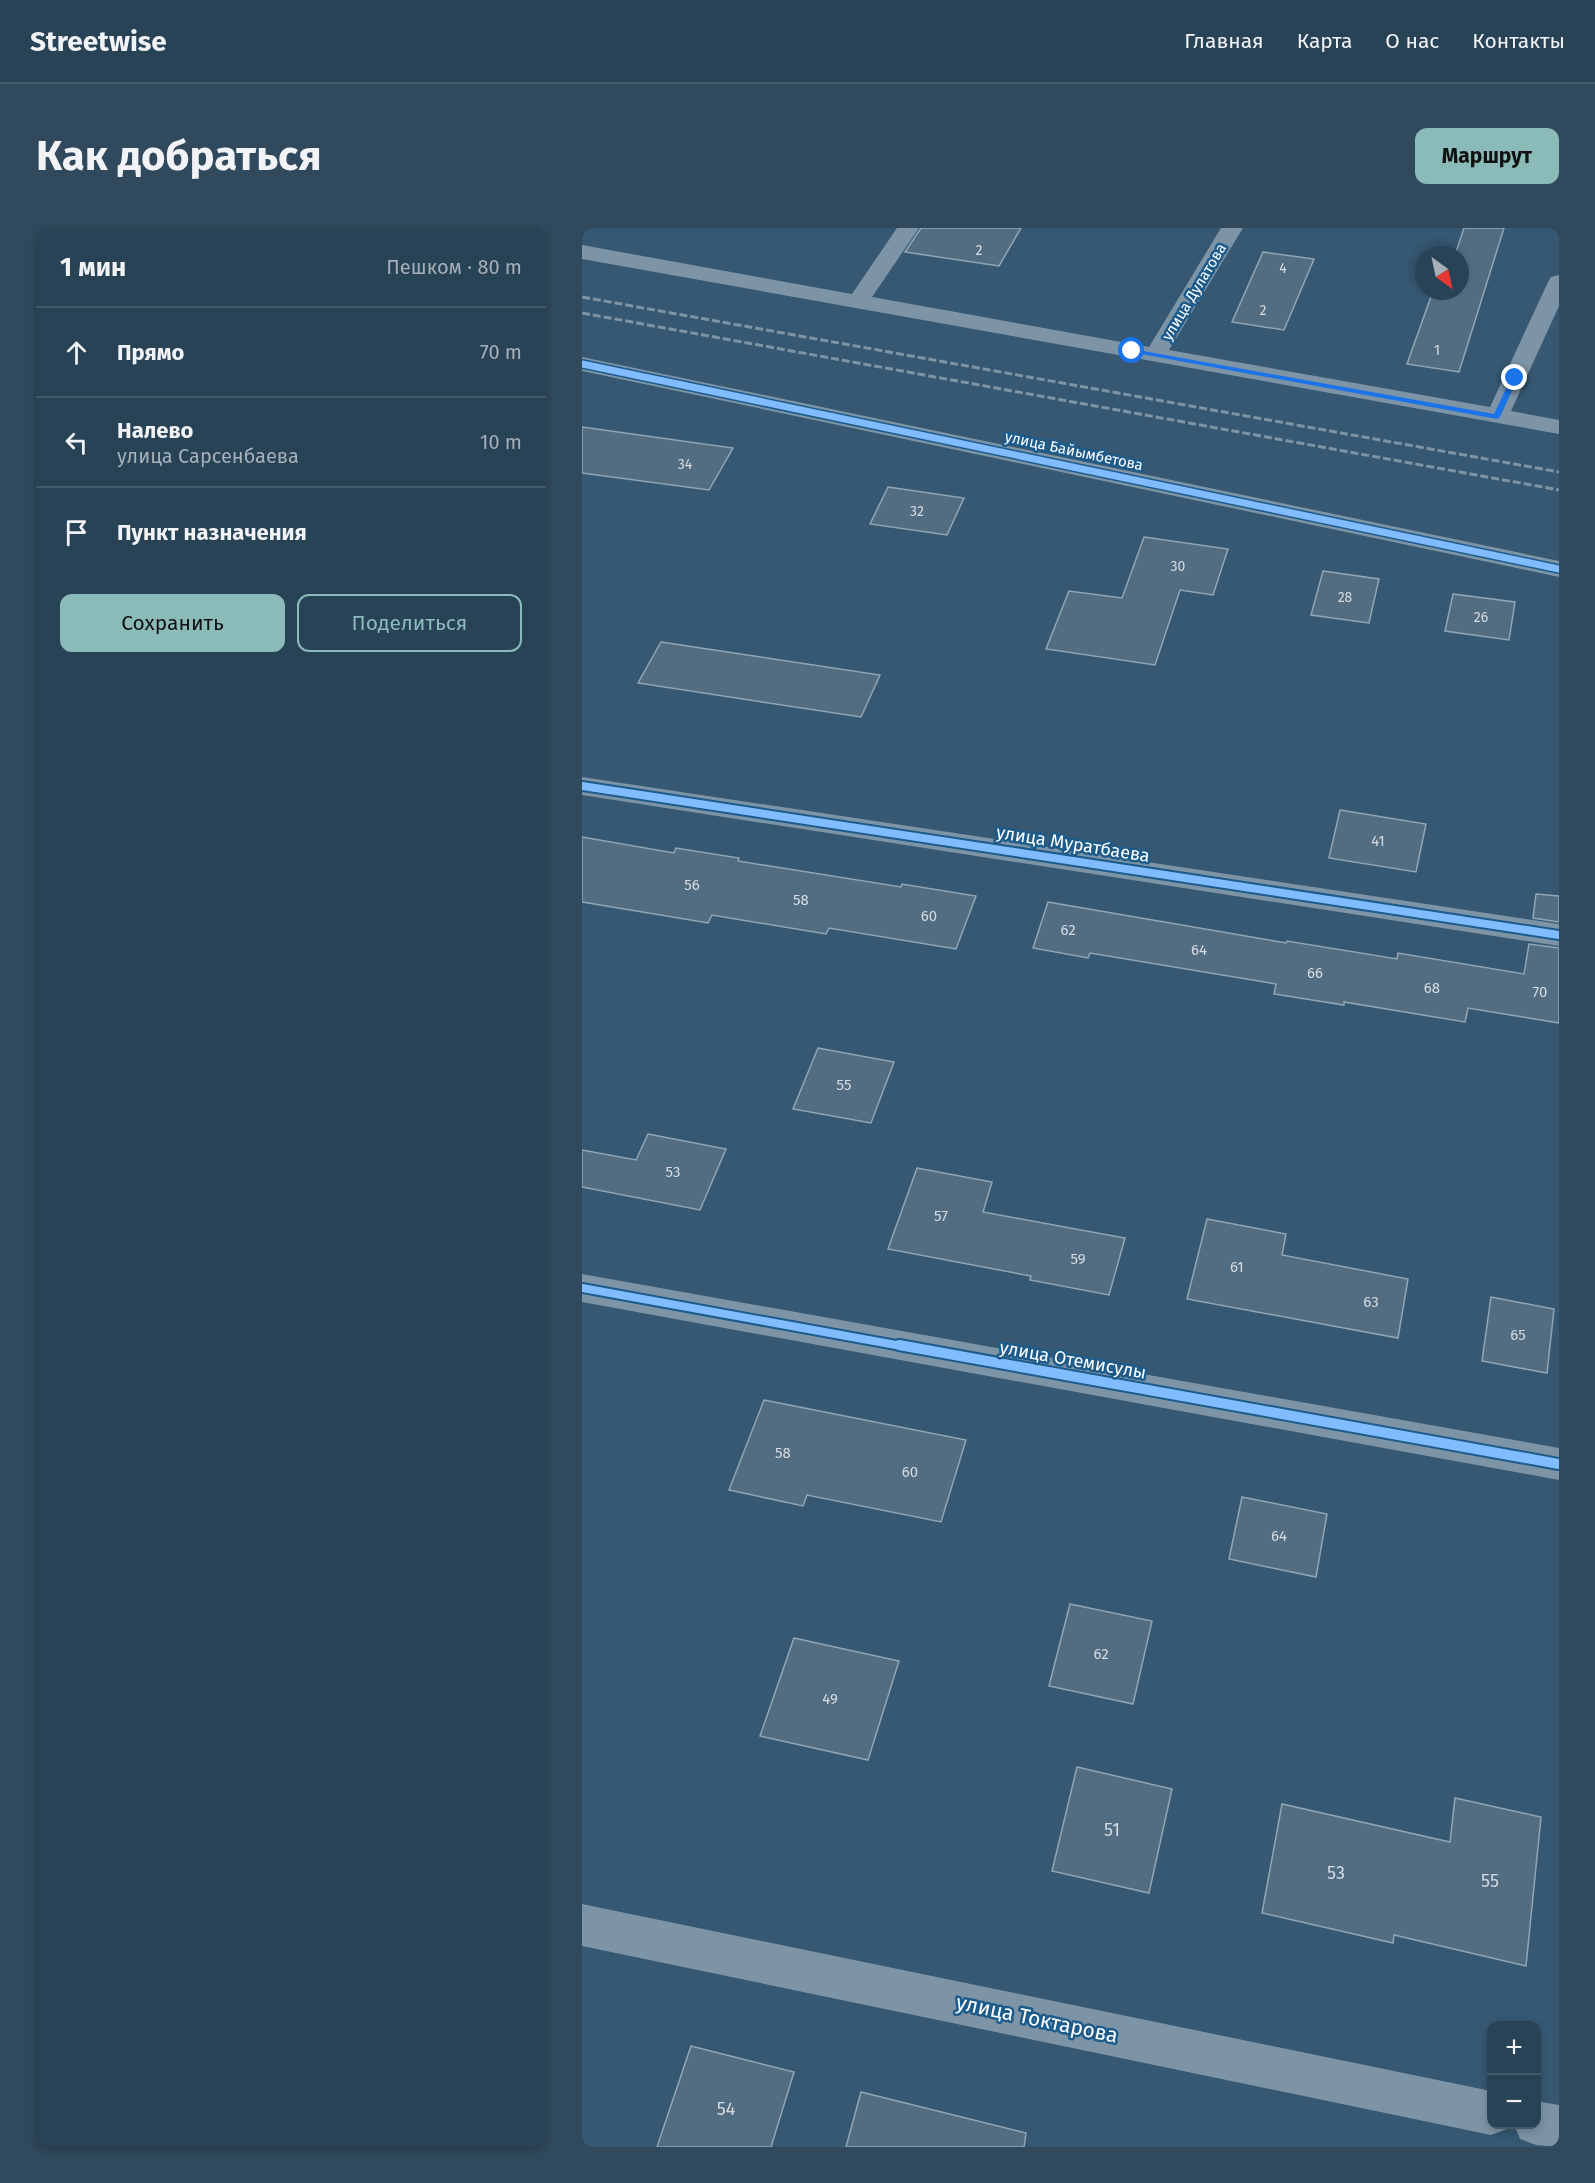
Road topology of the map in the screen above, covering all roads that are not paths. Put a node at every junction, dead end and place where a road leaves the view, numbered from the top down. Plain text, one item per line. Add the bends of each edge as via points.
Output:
1 (909, 228) edge
2 (1232, 228) edge
3 (582, 252) edge
4 (1559, 282) edge
5 (858, 302) junction
6 (1155, 355) junction
7 (582, 364) edge
8 (1497, 417) junction
9 (1559, 427) edge
10 (1559, 569) edge
11 (582, 786) edge
12 (1559, 935) edge
13 (582, 1288) edge
14 (1559, 1464) edge
15 (582, 1924) edge
16 (1487, 2113) edge
17 (1541, 2124) edge
18 (1559, 2127) edge

1 - 5 street
2 - 6 street, улица Дулатова
3 - 5 street
4 - 8 street
5 - 6 street
6 - 8 street
7 - 10 street, улица Байымбетова
8 - 9 street
11 - 12 street, улица Муратбаева
13 - 14 street, улица Отемисулы
15 - 16 street, улица Токтарова
17 - 18 street

